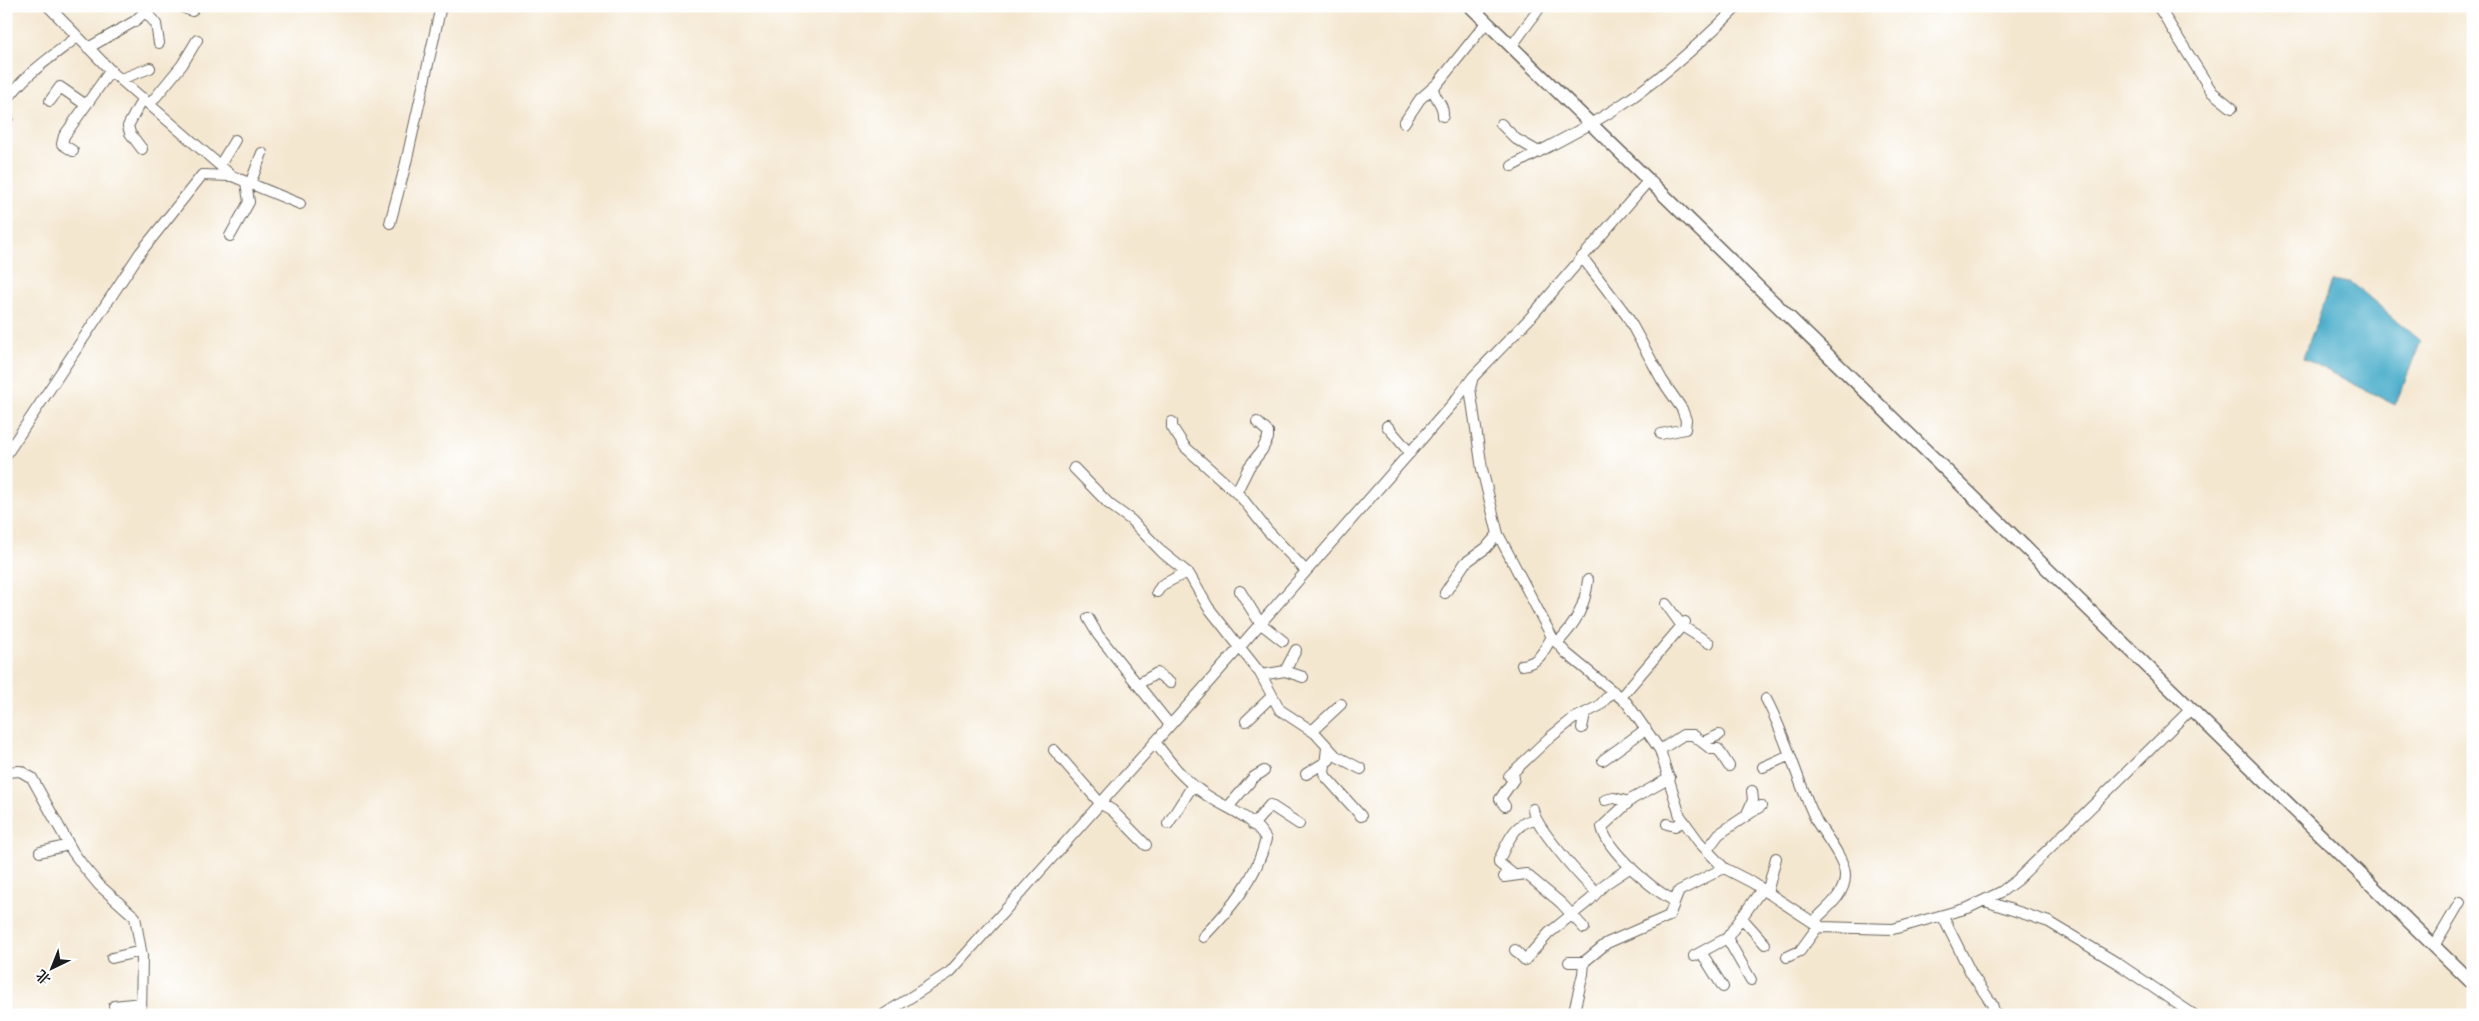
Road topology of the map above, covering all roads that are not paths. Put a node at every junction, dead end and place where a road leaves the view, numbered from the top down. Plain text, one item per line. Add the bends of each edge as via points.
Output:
1 (48, 6) edge
2 (179, 6) edge
3 (441, 6) edge
4 (1470, 6) edge
5 (1541, 6) edge
6 (1738, 6) edge
7 (2158, 6) edge
8 (148, 9) edge
9 (192, 11) dead end
10 (1486, 23) junction
11 (77, 37) junction
12 (197, 40) dead end
13 (159, 43) dead end
14 (1511, 47) junction
15 (88, 48) junction
16 (150, 68) dead end
17 (111, 70) junction
18 (121, 79) junction
19 (1433, 88) junction
20 (50, 101) dead end
21 (147, 101) junction
22 (6, 102) edge
23 (86, 105) junction
24 (2232, 108) dead end
25 (1443, 116) dead end
26 (1404, 124) dead end
27 (1501, 124) dead end
28 (1590, 124) junction
29 (235, 140) dead end
30 (142, 148) dead end
31 (72, 151) dead end
32 (1539, 152) junction
33 (262, 153) dead end
34 (220, 166) junction
35 (1512, 166) dead end
36 (232, 176) junction
37 (1649, 180) junction
38 (248, 183) junction
39 (300, 204) dead end
40 (390, 223) dead end
41 (230, 236) dead end
42 (1582, 257) junction
43 (1473, 377) junction
44 (1172, 422) dead end
45 (1257, 422) dead end
46 (1387, 426) dead end
47 (1661, 434) dead end
48 (1410, 453) junction
49 (6, 455) edge
50 (1074, 468) dead end
51 (1236, 493) junction
52 (1498, 534) junction
53 (1306, 571) junction
54 (1187, 572) junction
55 (1588, 580) dead end
56 (1240, 591) dead end
57 (1157, 592) dead end
58 (1444, 593) dead end
59 (1666, 604) dead end
60 (1088, 618) dead end
61 (1260, 623) junction
62 (1684, 624) junction
63 (1555, 640) junction
64 (1283, 641) dead end
65 (1709, 643) dead end
66 (1240, 646) junction
67 (1296, 650) dead end
68 (1522, 665) dead end
69 (1285, 671) junction
70 (1261, 676) junction
71 (1303, 677) dead end
72 (1170, 683) dead end
73 (1138, 684) junction
74 (1617, 694) junction
75 (1271, 698) junction
76 (1766, 698) dead end
77 (1341, 704) dead end
78 (2191, 709) junction
79 (1585, 713) junction
80 (1246, 721) dead end
81 (1170, 725) junction
82 (1582, 728) dead end
83 (1646, 729) junction
84 (1312, 731) junction
85 (1719, 734) dead end
86 (1155, 742) junction
87 (1703, 742) junction
88 (1327, 748) junction
89 (1054, 750) dead end
90 (1660, 750) junction
91 (1336, 756) junction
92 (1788, 756) junction
93 (1603, 760) dead end
94 (1325, 762) junction
95 (1729, 766) dead end
96 (1763, 767) dead end
97 (1361, 769) dead end
98 (1264, 771) dead end
99 (6, 772) edge
100 (1306, 774) dead end
101 (1670, 778) junction
102 (1194, 785) junction
103 (1752, 790) dead end
104 (1605, 800) dead end
105 (1628, 802) junction
106 (1101, 804) junction
107 (1505, 806) dead end
108 (1761, 806) dead end
109 (1228, 807) junction
110 (1361, 816) dead end
111 (1746, 817) junction
112 (1684, 821) junction
113 (1168, 824) dead end
114 (1299, 824) dead end
115 (1666, 824) dead end
116 (1254, 825) junction
117 (70, 845) junction
118 (1146, 845) dead end
119 (1707, 850) junction
120 (40, 852) dead end
121 (1776, 858) dead end
122 (1631, 867) junction
123 (1724, 868) junction
124 (1765, 891) junction
125 (1597, 892) junction
126 (1985, 900) junction
127 (1675, 901) junction
128 (2460, 902) dead end
129 (1571, 915) junction
130 (1741, 917) junction
131 (1943, 917) junction
132 (1816, 924) junction
133 (1584, 928) dead end
134 (1203, 937) dead end
135 (1727, 938) junction
136 (1765, 944) dead end
137 (2434, 946) junction
138 (1514, 950) dead end
139 (141, 951) junction
140 (1787, 957) dead end
141 (112, 958) dead end
142 (1568, 962) dead end
143 (1584, 962) junction
144 (1750, 980) dead end
145 (2473, 984) edge
146 (1723, 987) dead end
147 (142, 1004) junction
148 (114, 1006) dead end
149 (141, 1015) edge
150 (883, 1015) edge
151 (1574, 1015) edge
152 (1995, 1015) edge
153 (2194, 1015) edge

1 - 11 street
2 - 9 street
3 - 40 street
4 - 10 street
5 - 14 street
6 - 28 street via 1661,76
7 - 24 street via 2212,92
8 - 13 street via 156,24
8 - 15 street via 125,27
10 - 14 street
10 - 19 street
11 - 15 street
11 - 22 street via 38,68
12 - 21 street via 182,65
14 - 28 street
15 - 17 street
16 - 18 street
17 - 18 street
17 - 23 street
18 - 21 street
19 - 25 street via 1444,108
19 - 26 street via 1420,99
20 - 23 street via 60,87
21 - 30 street via 128,126
21 - 34 street
23 - 31 street via 64,136 62,144
27 - 32 street via 1516,139
28 - 32 street
28 - 37 street
29 - 34 street
32 - 35 street
33 - 38 street
34 - 36 street
36 - 38 street
36 - 49 street via 202,175 140,253
37 - 42 street
37 - 78 street
38 - 39 street
38 - 41 street via 249,202
42 - 43 street via 1530,318
42 - 47 street via 1627,316 1682,409 1685,429
43 - 48 street
43 - 52 street via 1470,388 1482,469
44 - 51 street via 1185,447
45 - 51 street via 1268,432 1268,438
46 - 48 street
48 - 53 street
50 - 54 street via 1108,504 1131,520
51 - 53 street
52 - 58 street via 1466,563
52 - 63 street
53 - 61 street
54 - 57 street via 1162,585
54 - 66 street via 1213,614
55 - 63 street via 1579,616
56 - 61 street
59 - 62 street
60 - 73 street
61 - 64 street
61 - 66 street
62 - 65 street
62 - 74 street
63 - 68 street via 1533,664
63 - 74 street via 1566,653
66 - 70 street
66 - 81 street
67 - 69 street
69 - 70 street
69 - 71 street
70 - 75 street
72 - 73 street via 1157,673
73 - 81 street
74 - 79 street
74 - 83 street
75 - 80 street
75 - 84 street via 1280,710
76 - 92 street via 1778,721
77 - 84 street
78 - 126 street via 2017,880
78 - 137 street
79 - 82 street
79 - 107 street via 1554,734 1511,774 1514,779 1500,799
81 - 86 street
83 - 90 street
83 - 93 street
84 - 88 street
85 - 87 street
86 - 102 street via 1175,769
86 - 106 street
87 - 90 street via 1688,734
87 - 95 street via 1712,749 1718,749
88 - 91 street
88 - 94 street
89 - 106 street
90 - 101 street
91 - 94 street
91 - 97 street
92 - 96 street
92 - 132 street via 1845,874 1838,896
94 - 100 street
94 - 110 street via 1324,773 1329,782
98 - 109 street via 1254,777
99 - 117 street via 20,772 32,778
101 - 105 street
101 - 112 street
102 - 109 street
102 - 113 street
103 - 111 street via 1753,800
104 - 105 street via 1614,798
105 - 122 street via 1602,827 1621,858
106 - 118 street via 1112,810
106 - 150 street via 950,972
108 - 111 street
109 - 116 street
111 - 119 street via 1719,834
112 - 115 street via 1676,826
112 - 119 street
114 - 116 street via 1270,805
116 - 134 street via 1266,840 1256,869 1240,896
117 - 120 street
117 - 139 street via 98,885 135,917
119 - 123 street
121 - 124 street
122 - 125 street
122 - 127 street via 1659,892
123 - 124 street
123 - 127 street via 1680,891
124 - 130 street
124 - 132 street
125 - 129 street
125 - 129 street via 1572,868 1534,814 1516,828 1499,863 1509,876 1526,874 1531,877
126 - 131 street
126 - 153 street via 2049,922
127 - 143 street via 1669,916 1607,942
128 - 137 street
129 - 133 street
129 - 138 street via 1549,933 1525,960
130 - 135 street
130 - 136 street
131 - 132 street via 1893,930
131 - 152 street via 1971,973 1992,1004
132 - 140 street via 1800,951
135 - 144 street
135 - 146 street via 1698,954
137 - 145 street
139 - 141 street
139 - 147 street
142 - 143 street
143 - 151 street
147 - 148 street
147 - 149 street

